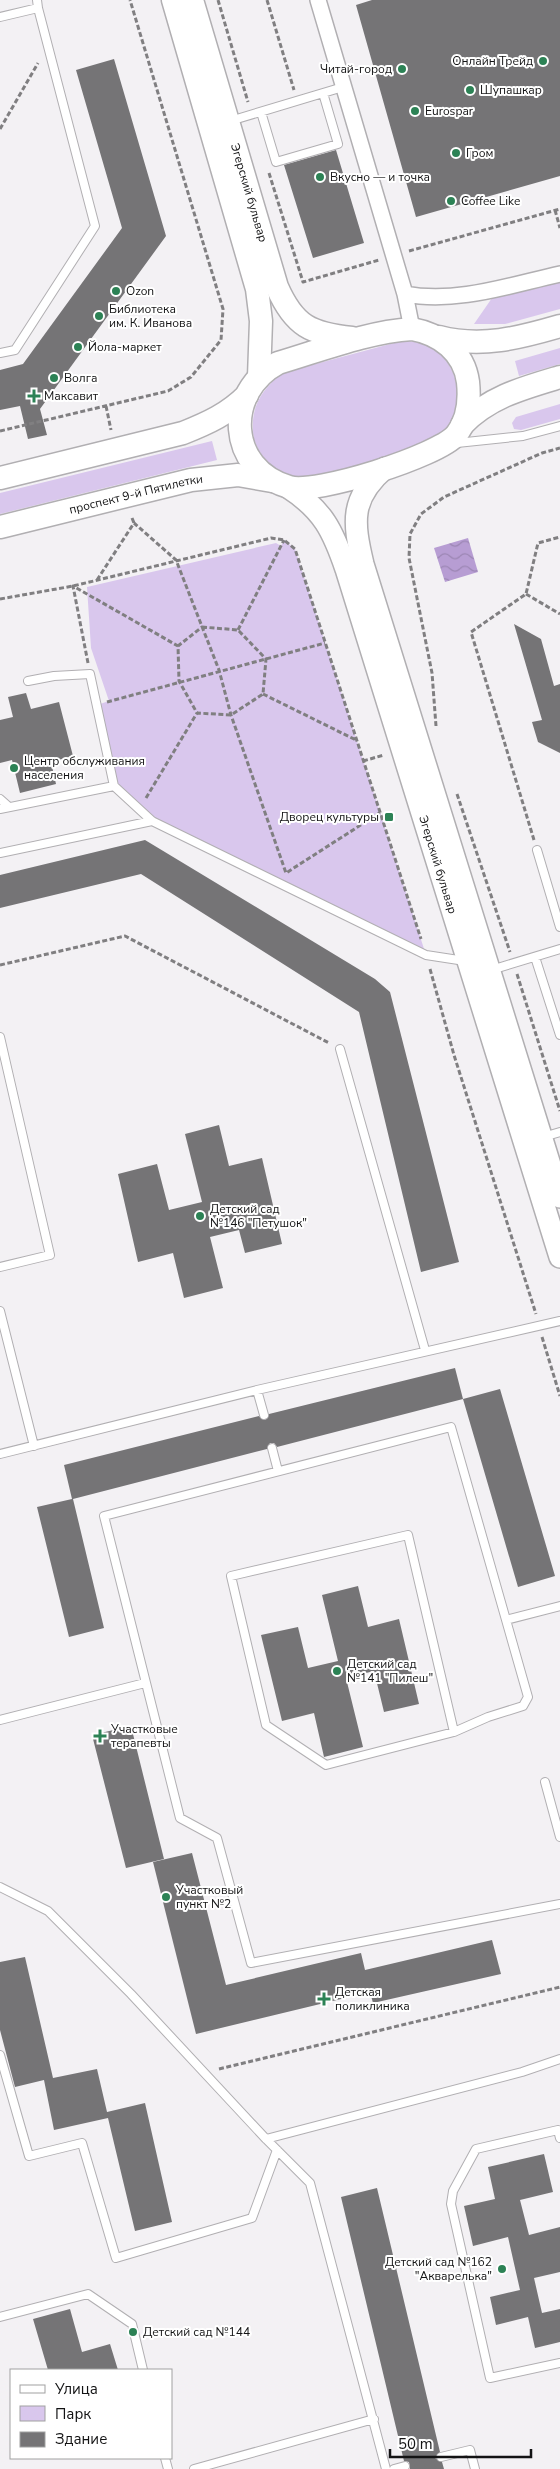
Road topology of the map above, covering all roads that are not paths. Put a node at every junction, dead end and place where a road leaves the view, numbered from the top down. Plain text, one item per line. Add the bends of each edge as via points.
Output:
1 (172, 0) edge
2 (192, 0) edge
3 (318, 0) edge
4 (38, 4) edge
5 (0, 17) edge
6 (343, 87) junction
7 (323, 94) junction
8 (260, 112) junction
9 (228, 121) junction
10 (560, 274) edge
11 (405, 294) junction
12 (560, 326) edge
13 (412, 329) junction
14 (438, 337) junction
15 (358, 339) junction
16 (0, 353) edge
17 (560, 377) edge
18 (253, 386) junction
19 (462, 425) junction
20 (560, 426) edge
21 (447, 444) junction
22 (385, 468) junction
23 (0, 478) edge
24 (281, 484) junction
25 (0, 527) edge
26 (28, 681) dead end
27 (114, 786) junction
28 (0, 799) edge
29 (10, 806) junction
30 (0, 808) edge
31 (152, 821) junction
32 (537, 850) road end
33 (0, 853) edge
34 (560, 927) edge
35 (560, 949) edge
36 (535, 956) junction
37 (478, 966) junction
38 (560, 1035) edge
39 (0, 1037) edge
40 (340, 1049) road end
41 (541, 1138) edge
42 (553, 1188) edge
43 (560, 1258) edge
44 (0, 1267) edge
45 (0, 1311) edge
46 (560, 1321) edge
47 (424, 1350) junction
48 (257, 1390) junction
49 (264, 1415) dead end
50 (34, 1446) junction
51 (272, 1448) dead end
52 (0, 1454) edge
53 (278, 1471) junction
54 (560, 1606) edge
55 (506, 1620) junction
56 (145, 1683) junction
57 (0, 1720) edge
58 (454, 1732) junction
59 (545, 1782) dead end
60 (560, 1837) edge
61 (0, 1887) edge
62 (560, 1904) edge
63 (0, 2055) edge
64 (560, 2059) edge
65 (560, 2138) edge
66 (266, 2139) junction
67 (277, 2150) junction
68 (0, 2316) edge
69 (560, 2363) edge
70 (143, 2369) edge
71 (374, 2419) junction
72 (441, 2457) dead end
73 (405, 2466) dead end
74 (194, 2469) edge
75 (386, 2469) edge
76 (394, 2469) edge
77 (475, 2469) edge

1 - 18 main road, Эгерский бульвар via 257,289 261,321
2 - 9 main road, Эгерский бульвар
3 - 6 street
4 - 5 lane
4 - 16 lane via 95,226 15,350
6 - 7 lane
6 - 11 street
7 - 8 lane
7 - 8 lane via 338,144 276,162
8 - 9 lane
9 - 15 main road, Эгерский бульвар via 285,305 304,326 318,333
10 - 11 street via 453,296 434,298
11 - 13 street
12 - 14 main road via 493,342 454,341
13 - 14 main road
13 - 15 main road via 391,330
14 - 19 main road via 457,354 466,372 469,402
15 - 18 main road via 278,363
17 - 19 main road via 506,394 488,403
18 - 23 main road via 232,410 183,433
18 - 24 main road, Эгерский бульвар via 241,410 241,442 248,458
19 - 21 main road
20 - 21 lane via 523,436
21 - 22 main road, проспект 9-й Пятилетки
22 - 24 main road, проспект 9-й Пятилетки via 319,488
22 - 37 main road, Эгерский бульвар via 364,490 359,501 356,522 359,545
24 - 25 main road, проспект 9-й Пятилетки via 238,475 199,479
24 - 37 main road, Эгерский бульвар via 318,510 340,551
26 - 27 lane via 90,674
27 - 29 lane
27 - 31 lane
28 - 29 lane
29 - 30 lane
31 - 33 lane
31 - 37 lane via 426,955
32 - 34 lane
35 - 36 lane
36 - 37 lane via 514,963
36 - 38 lane
37 - 41 main road, Эгерский бульвар
39 - 44 lane via 50,1255
40 - 47 lane
41 - 42 main road, Эгерский бульвар
42 - 43 main road, Эгерский бульвар
45 - 50 lane
46 - 47 lane
47 - 48 lane
48 - 49 lane
48 - 50 lane
50 - 52 lane
51 - 53 lane
53 - 55 lane via 451,1427
53 - 56 lane via 104,1516
54 - 55 lane
55 - 58 lane via 528,1697 523,1706
56 - 57 lane
56 - 62 lane via 180,1818 217,1838 251,1963
58 - 58 lane via 326,1765 266,1726 231,1576 408,1535
59 - 60 lane
61 - 66 lane via 48,1911 111,1973
63 - 67 lane via 29,2156 82,2143 116,2258 252,2218
64 - 66 lane via 522,2072
65 - 69 lane via 558,2130 476,2149 453,2191 451,2204 490,2378
66 - 67 lane
67 - 71 lane via 310,2183
68 - 70 lane via 88,2294 132,2324
71 - 74 lane
71 - 75 lane
72 - 77 lane via 470,2450
73 - 76 lane

